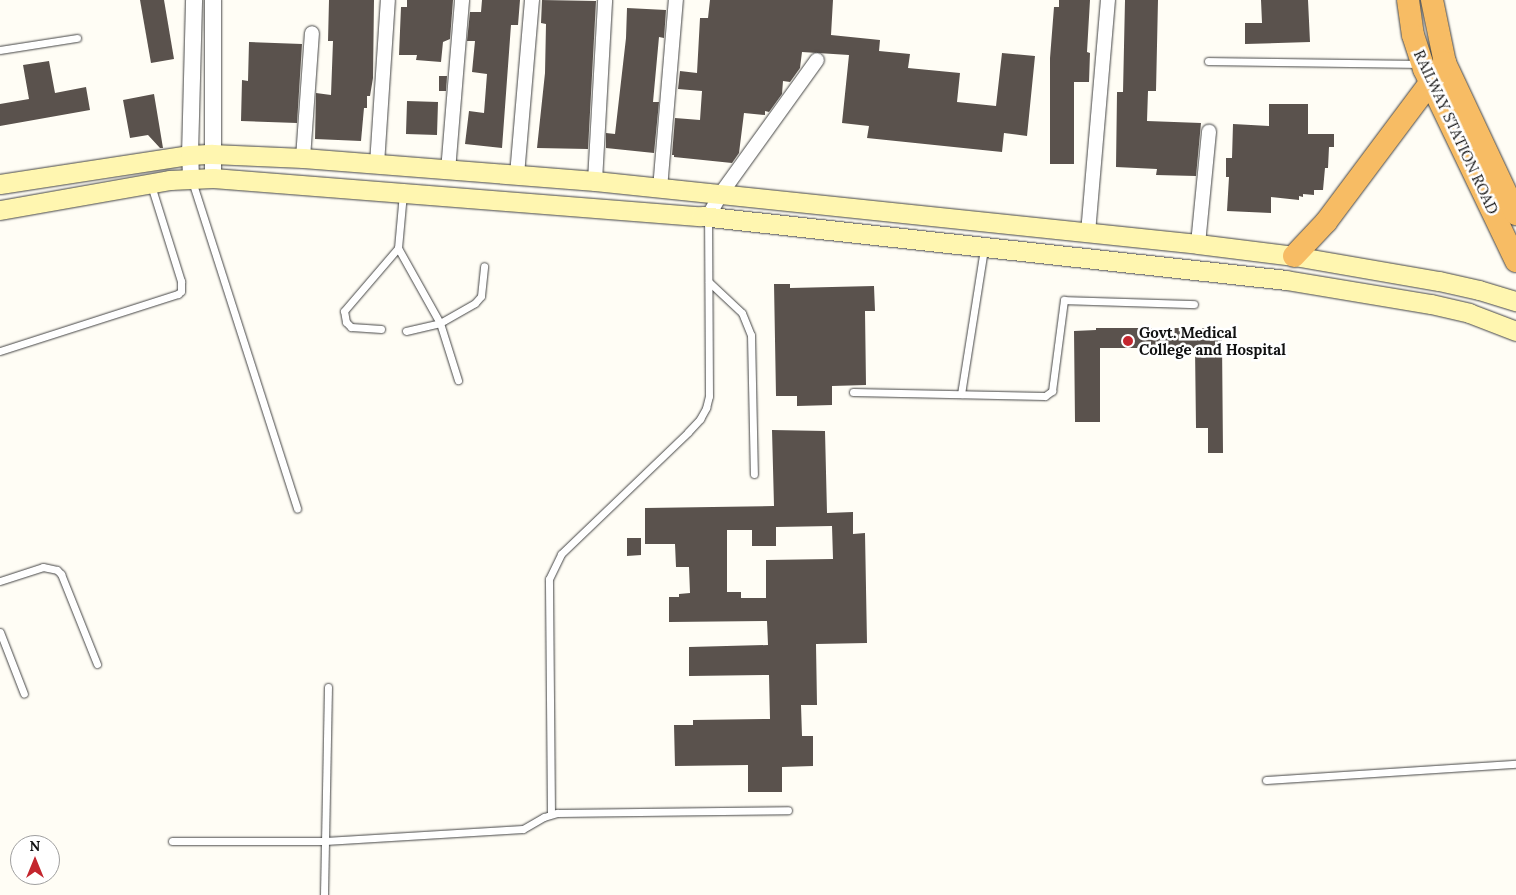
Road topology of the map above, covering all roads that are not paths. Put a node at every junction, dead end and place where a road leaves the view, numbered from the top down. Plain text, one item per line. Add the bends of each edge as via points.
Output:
1 (194, 0) edge
2 (213, 0) edge
3 (388, 0) edge
4 (462, 0) edge
5 (532, 0) edge
6 (605, 0) edge
7 (676, 0) edge
8 (1108, 0) edge
9 (1408, 0) edge
10 (1432, 0) edge
11 (312, 33) dead end
12 (77, 38) dead end
13 (0, 50) edge
14 (817, 60) dead end
15 (1208, 61) dead end
16 (1445, 63) junction
17 (1426, 73) junction
18 (1209, 132) dead end
19 (212, 154) junction
20 (190, 155) junction
21 (303, 158) junction
22 (377, 164) junction
23 (448, 171) junction
24 (517, 175) junction
25 (191, 178) junction
26 (213, 178) junction
27 (595, 181) junction
28 (151, 183) junction
29 (0, 184) edge
30 (660, 189) junction
31 (404, 192) junction
32 (720, 195) junction
33 (0, 210) edge
34 (1516, 214) edge
35 (708, 217) junction
36 (1088, 233) junction
37 (1198, 244) junction
38 (398, 248) junction
39 (984, 248) junction
40 (1294, 256) junction
41 (1516, 259) edge
42 (484, 266) dead end
43 (709, 282) junction
44 (1516, 301) edge
45 (1194, 304) dead end
46 (440, 323) junction
47 (381, 329) dead end
48 (406, 331) dead end
49 (1516, 331) edge
50 (0, 351) edge
51 (458, 380) dead end
52 (852, 392) dead end
53 (961, 394) junction
54 (754, 474) dead end
55 (298, 509) dead end
56 (0, 581) edge
57 (0, 632) edge
58 (97, 664) dead end
59 (328, 686) dead end
60 (24, 694) dead end
61 (1516, 764) edge
62 (1266, 780) dead end
63 (788, 810) dead end
64 (551, 814) junction
65 (172, 841) dead end
66 (325, 841) junction
67 (324, 895) edge

1 - 20 street
2 - 19 street
3 - 22 street
4 - 23 street
5 - 24 street
6 - 27 street
7 - 30 street
8 - 36 street
9 - 17 highway, RAILWAY STATION ROAD via 1413,36
10 - 16 highway, RAILWAY STATION ROAD
11 - 21 street
12 - 13 lane
14 - 32 street
15 - 17 lane
16 - 17 highway
16 - 34 highway, RAILWAY STATION ROAD
17 - 40 highway via 1326,222
17 - 41 highway, RAILWAY STATION ROAD
18 - 37 street
19 - 20 main road
19 - 21 main road
19 - 26 street
20 - 25 street
20 - 29 main road
21 - 22 main road
22 - 23 main road
23 - 24 main road
24 - 27 main road
25 - 26 main road
25 - 28 main road
25 - 55 lane
26 - 31 main road
27 - 30 main road
28 - 33 main road
28 - 50 lane via 181,281 181,292
30 - 32 main road
31 - 35 main road
31 - 38 lane
32 - 35 street
32 - 36 main road
35 - 39 main road
35 - 43 lane
36 - 37 main road
37 - 40 main road
38 - 46 lane
38 - 47 lane via 344,311 346,322 351,327
39 - 49 main road via 1286,280 1431,304 1469,313
39 - 53 lane
40 - 44 main road via 1439,281
42 - 46 lane via 479,300
43 - 54 lane via 742,314 751,335
43 - 64 lane via 709,396 703,414 561,554 549,578
45 - 53 lane via 1067,299 1062,303 1052,391 1049,394
46 - 48 lane
46 - 51 lane
52 - 53 lane
56 - 58 lane via 43,567 57,570
57 - 60 lane
59 - 66 lane
61 - 62 lane
63 - 64 lane
64 - 66 lane via 523,829
65 - 66 lane
66 - 67 lane

